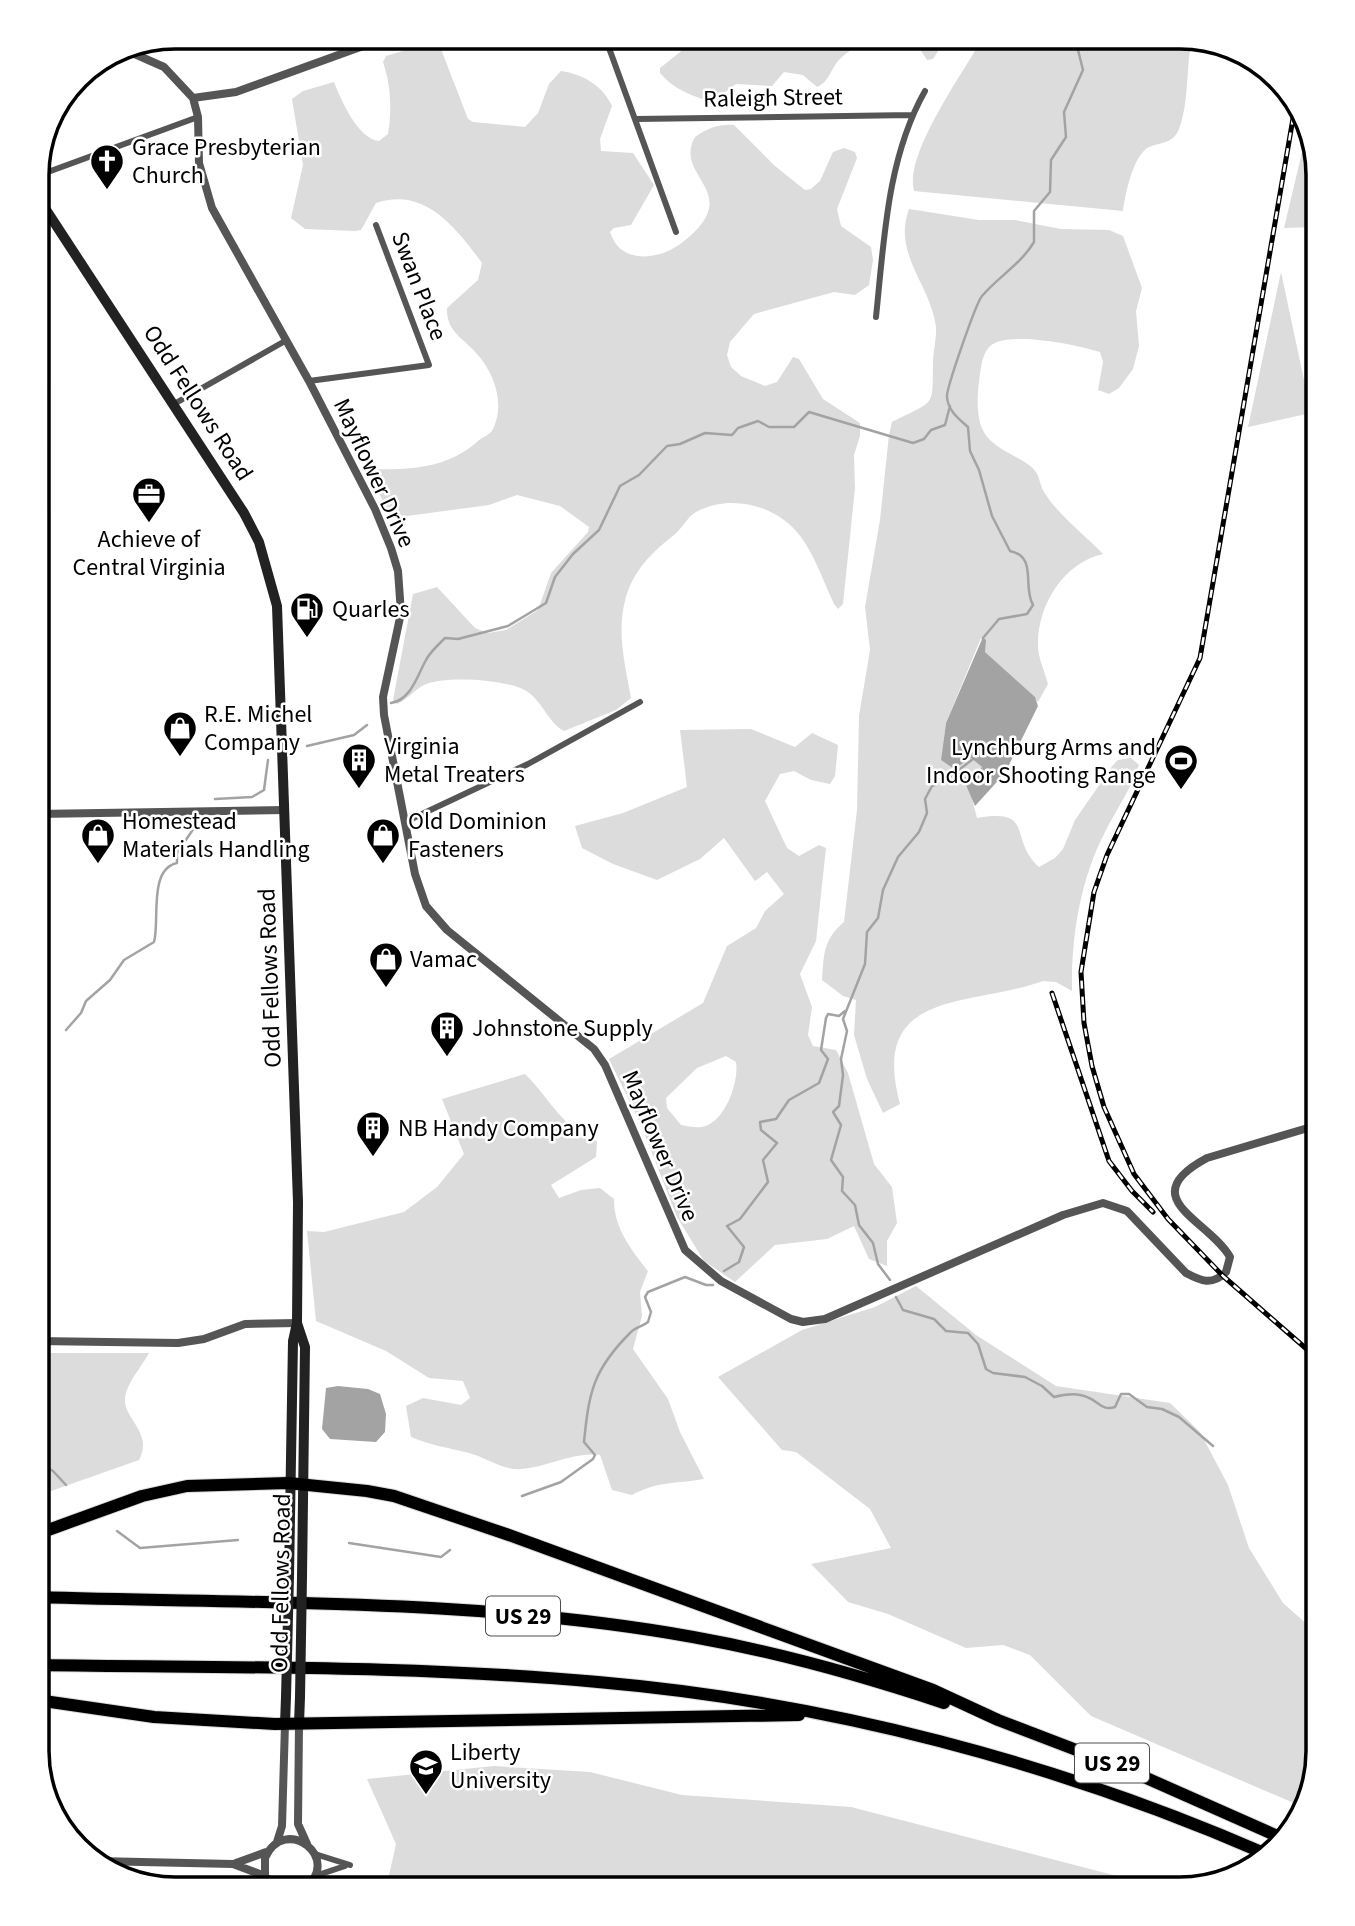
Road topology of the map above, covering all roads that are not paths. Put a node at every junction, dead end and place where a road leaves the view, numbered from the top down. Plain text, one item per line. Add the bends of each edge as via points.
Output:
1 (355, 49) edge
2 (610, 49) edge
3 (137, 55) edge
4 (925, 91) dead end
5 (193, 98) junction
6 (912, 114) junction
7 (198, 117) junction
8 (636, 119) junction
9 (49, 172) edge
10 (49, 214) edge
11 (376, 225) dead end
12 (676, 232) dead end
13 (876, 317) dead end
14 (285, 341) junction
15 (309, 381) junction
16 (174, 404) junction
17 (640, 702) dead end
18 (285, 810) junction
19 (49, 814) edge
20 (405, 822) junction
21 (1306, 1129) edge
22 (297, 1323) junction
23 (49, 1340) edge
24 (288, 1483) junction
25 (304, 1484) junction
26 (49, 1530) edge
27 (49, 1597) edge
28 (49, 1665) edge
29 (49, 1702) edge
30 (824, 1715) junction
31 (998, 1720) junction
32 (285, 1724) junction
33 (299, 1724) junction
34 (1274, 1834) edge
35 (277, 1843) junction
36 (306, 1844) junction
37 (1257, 1851) edge
38 (268, 1852) junction
39 (315, 1854) junction
40 (114, 1861) edge
41 (233, 1864) junction
42 (265, 1876) joint
43 (316, 1876) joint

1 - 5 street via 236,92
2 - 8 street
3 - 5 street, Mayflower Drive via 164,67
4 - 6 street
5 - 7 street, Mayflower Drive
6 - 8 street, Raleigh Street
6 - 13 street via 889,199
7 - 9 street
7 - 14 street, Mayflower Drive via 204,188
8 - 12 street
10 - 16 main road, Odd Fellows Road
11 - 15 street, Swan Place via 429,365
14 - 15 street, Mayflower Drive
14 - 16 street
15 - 20 street, Mayflower Drive via 375,509 398,570 401,612 383,698
16 - 18 main road, Odd Fellows Road via 244,513 268,570 277,606
17 - 20 street via 528,764
18 - 19 street
18 - 22 main road, Odd Fellows Road via 298,1202
20 - 21 street, Mayflower Drive via 419,890 433,916 576,1032 605,1065 685,1250 720,1281 791,1319 825,1320 1063,1214 1103,1202 1127,1211 1186,1273 1213,1281 1226,1272 1230,1257 1184,1213 1175,1195 1177,1182 1207,1158
22 - 23 street via 245,1324 191,1342
22 - 24 main road, Odd Fellows Road
22 - 25 main road, Odd Fellows Road via 305,1347
24 - 25 highway
24 - 26 highway via 208,1484 164,1490
24 - 32 main road, Odd Fellows Road, bridge
25 - 31 highway via 394,1496 458,1517 933,1690
25 - 33 main road, Odd Fellows Road, bridge
27 - 31 highway, US 29 via 450,1608 612,1625 724,1643 851,1675
28 - 30 highway, US 29 via 547,1678 681,1691
29 - 32 highway via 154,1717
30 - 33 highway
30 - 37 highway, US 29 via 948,1743 1127,1798
31 - 34 highway, US 29 via 1126,1769
32 - 33 highway
32 - 35 street, Odd Fellows Road via 282,1826
33 - 36 street, Odd Fellows Road via 298,1818
35 - 36 street via 292,1839
35 - 38 street
36 - 39 street
38 - 41 street
38 - 42 street
39 - 43 street
39 - 43 street via 350,1865
40 - 41 street
41 - 42 street

